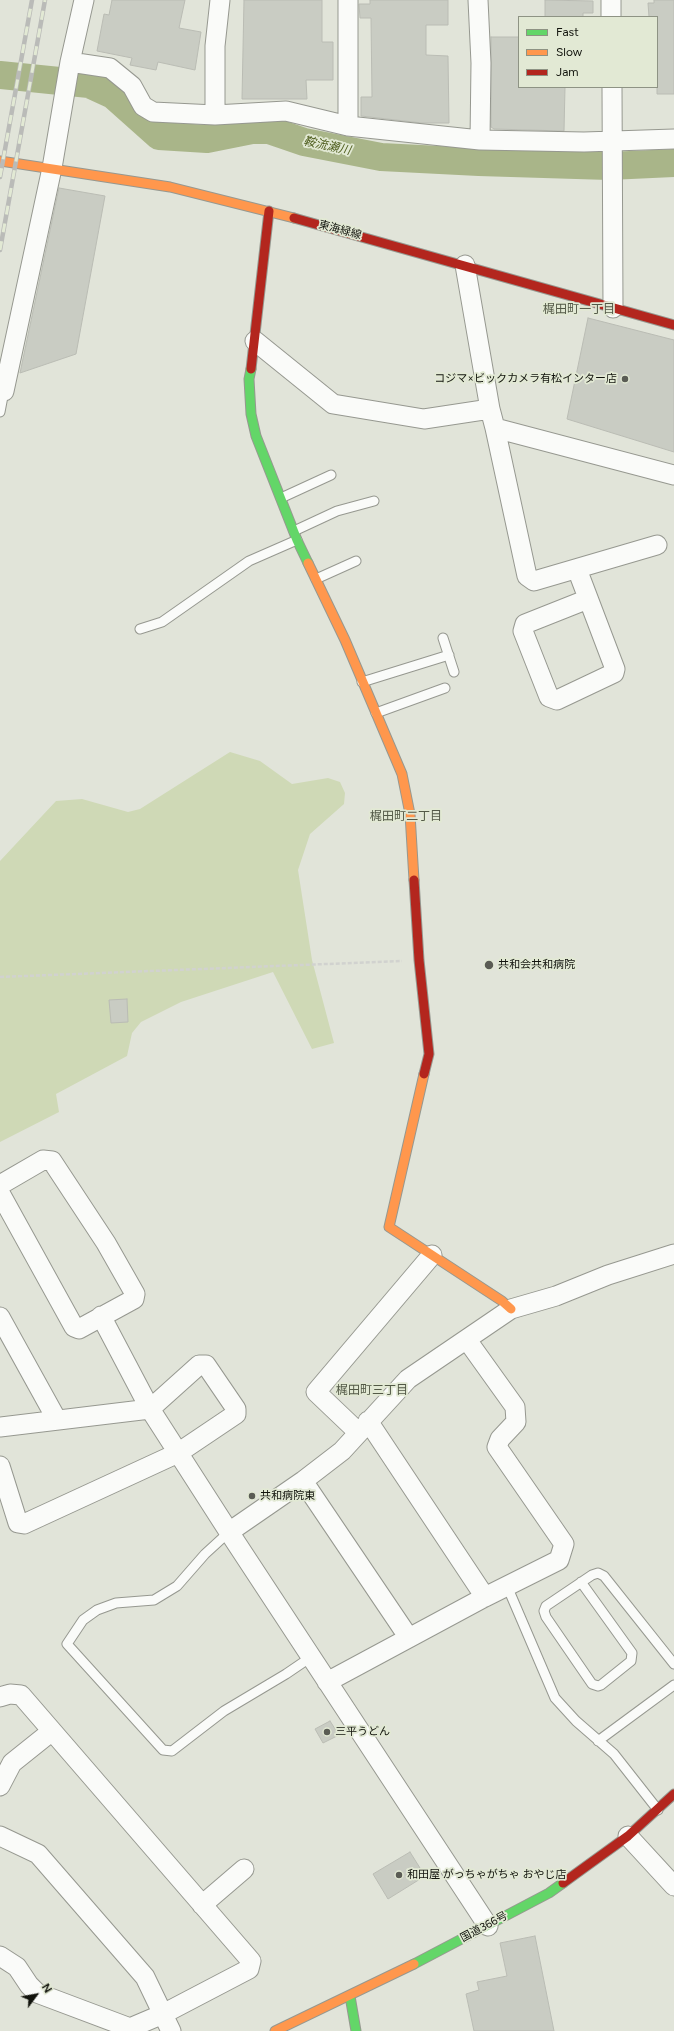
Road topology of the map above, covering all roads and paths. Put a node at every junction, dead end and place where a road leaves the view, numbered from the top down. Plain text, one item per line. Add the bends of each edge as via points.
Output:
1 (84, 0) edge
2 (220, 0) edge
3 (348, 0) edge
4 (478, 0) edge
5 (611, 0) edge
6 (611, 16) edge
7 (70, 67) junction
8 (612, 88) edge
9 (215, 115) junction
10 (348, 126) junction
11 (674, 139) edge
12 (480, 140) junction
13 (613, 155) junction
14 (0, 161) edge
15 (52, 168) junction
16 (269, 211) junction
17 (465, 265) junction
18 (613, 308) junction
19 (674, 325) edge
20 (255, 341) junction
21 (2, 392) edge
22 (490, 410) junction
23 (0, 412) edge
24 (495, 428) junction
25 (331, 475) dead end
26 (674, 475) edge
27 (281, 498) junction
28 (374, 502) dead end
29 (296, 536) junction
30 (657, 545) dead end
31 (356, 561) dead end
32 (577, 569) junction
33 (316, 579) junction
34 (588, 599) junction
35 (140, 629) dead end
36 (443, 638) dead end
37 (449, 655) junction
38 (454, 672) dead end
39 (362, 682) junction
40 (446, 688) dead end
41 (376, 713) junction
42 (419, 960) junction
43 (0, 977) edge
44 (0, 1186) edge
45 (0, 1193) edge
46 (674, 1254) edge
47 (432, 1255) junction
48 (511, 1310) junction
49 (101, 1316) junction
50 (0, 1317) edge
51 (467, 1340) junction
52 (6, 1342) edge
53 (150, 1409) junction
54 (57, 1420) junction
55 (363, 1426) junction
56 (0, 1427) edge
57 (178, 1453) junction
58 (0, 1466) edge
59 (303, 1481) junction
60 (229, 1532) junction
61 (581, 1582) junction
62 (507, 1586) junction
63 (485, 1597) junction
64 (409, 1638) junction
65 (311, 1657) junction
66 (674, 1664) edge
67 (327, 1682) junction
68 (674, 1685) edge
69 (0, 1697) edge
70 (52, 1731) junction
71 (598, 1741) junction
72 (0, 1786) edge
73 (674, 1794) edge
74 (658, 1810) junction
75 (0, 1836) edge
76 (628, 1836) junction
77 (244, 1869) dead end
78 (674, 1886) edge
79 (202, 1904) junction
80 (488, 1926) junction
81 (0, 1956) edge
82 (350, 1996) junction
83 (163, 2014) junction
84 (171, 2031) edge
85 (276, 2031) edge
86 (356, 2031) edge

1 - 7 street
2 - 9 street via 215,46
3 - 10 street
4 - 12 street
5 - 6 street
7 - 9 street via 110,68 132,86 143,106 153,112
7 - 15 street
8 - 13 street
9 - 10 street via 286,111
10 - 12 street
11 - 13 street
12 - 13 street via 584,142
13 - 18 street
14 - 15 main road, 東海緑線
15 - 16 main road, 東海緑線 via 170,186
15 - 21 street
16 - 17 main road, 東海緑線
16 - 20 main road
17 - 18 main road, 東海緑線
17 - 22 street
18 - 19 main road, 東海緑線
20 - 22 street via 333,404 424,419
20 - 27 main road via 249,379 251,414 256,436
21 - 23 lane
22 - 24 street
24 - 26 street
24 - 32 street via 527,576 534,581
25 - 27 lane
27 - 29 main road
28 - 29 lane via 338,511
29 - 33 main road
29 - 35 lane via 249,561 162,622
30 - 32 street
31 - 33 lane
32 - 34 street
33 - 39 main road
34 - 34 street via 616,670 557,700 549,697 523,632 526,624
36 - 37 lane
37 - 38 lane
37 - 39 lane
39 - 41 main road
40 - 41 lane
41 - 42 main road via 402,774 410,814
42 - 43 path
42 - 47 main road via 429,1054 389,1227
44 - 49 street via 44,1160 52,1161 106,1243 135,1294 134,1299
45 - 49 street via 74,1327 79,1329
46 - 48 street
47 - 48 main road via 502,1301
47 - 55 street via 316,1392
48 - 51 street
49 - 53 street
50 - 52 street
51 - 55 street via 408,1379
51 - 62 street via 516,1407 516,1422 500,1439 497,1447 564,1544 559,1560
52 - 54 street
53 - 54 street
53 - 57 street
53 - 57 street via 199,1365 206,1365 236,1409 236,1414
54 - 56 street
55 - 59 street via 342,1451
55 - 63 street
57 - 58 street via 24,1524 18,1523
57 - 60 street
59 - 60 street
59 - 64 street
60 - 65 street
60 - 65 lane via 205,1554 177,1586 154,1600 116,1603 97,1610 83,1620 67,1644 163,1750 172,1751 224,1711
61 - 61 lane via 546,1606 544,1611 592,1684 598,1686 631,1661 632,1653
61 - 66 lane via 598,1573 604,1576
62 - 63 street
62 - 71 lane via 555,1698
63 - 64 street
64 - 67 street
65 - 67 street
67 - 80 street
68 - 71 lane
69 - 70 street via 10,1694 21,1695
70 - 72 street via 12,1763
70 - 79 street
71 - 74 lane via 614,1754
73 - 74 main road, 国道366号
74 - 76 main road, 国道366号
75 - 83 street via 38,1854 145,1977
76 - 78 street
76 - 80 main road, 国道366号 via 549,1893
77 - 79 street
79 - 83 street via 251,1961 249,1969
80 - 82 main road, 国道366号
81 - 83 street via 17,1966 37,1993 130,2028
82 - 85 main road, 国道366号
82 - 86 main road
83 - 84 street

